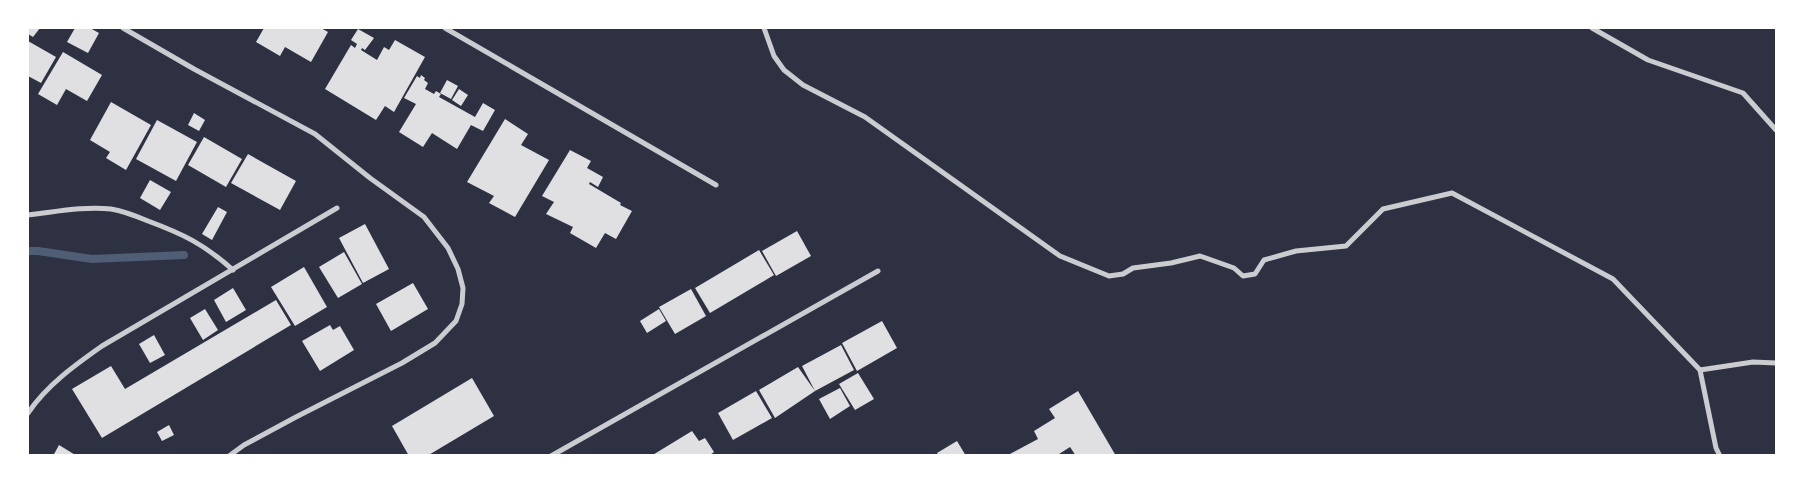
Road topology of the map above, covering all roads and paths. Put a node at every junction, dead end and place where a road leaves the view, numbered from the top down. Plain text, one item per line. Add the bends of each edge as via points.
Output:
1 (123, 28) edge
2 (446, 28) edge
3 (764, 28) edge
4 (1592, 28) edge
5 (1776, 130) edge
6 (716, 185) dead end
7 (337, 208) dead end
8 (28, 215) edge
9 (233, 270) junction
10 (878, 271) dead end
11 (1776, 363) edge
12 (1700, 370) junction
13 (28, 413) edge
14 (229, 456) edge
15 (552, 456) edge
16 (1720, 456) edge

1 - 14 street via 315,134 424,217 448,248 463,288 456,322 435,343
2 - 6 street
3 - 12 street via 774,56 784,70 803,85 865,117 1060,256 1109,276 1133,268 1200,256 1234,268 1243,276 1255,274 1264,260 1296,251 1346,246 1383,209 1452,193 1613,279
4 - 5 street via 1648,60 1743,93
7 - 9 street
8 - 9 street via 112,209 181,233 212,251
9 - 13 street via 102,346 67,371
10 - 15 street
11 - 12 street via 1753,362
12 - 16 street

